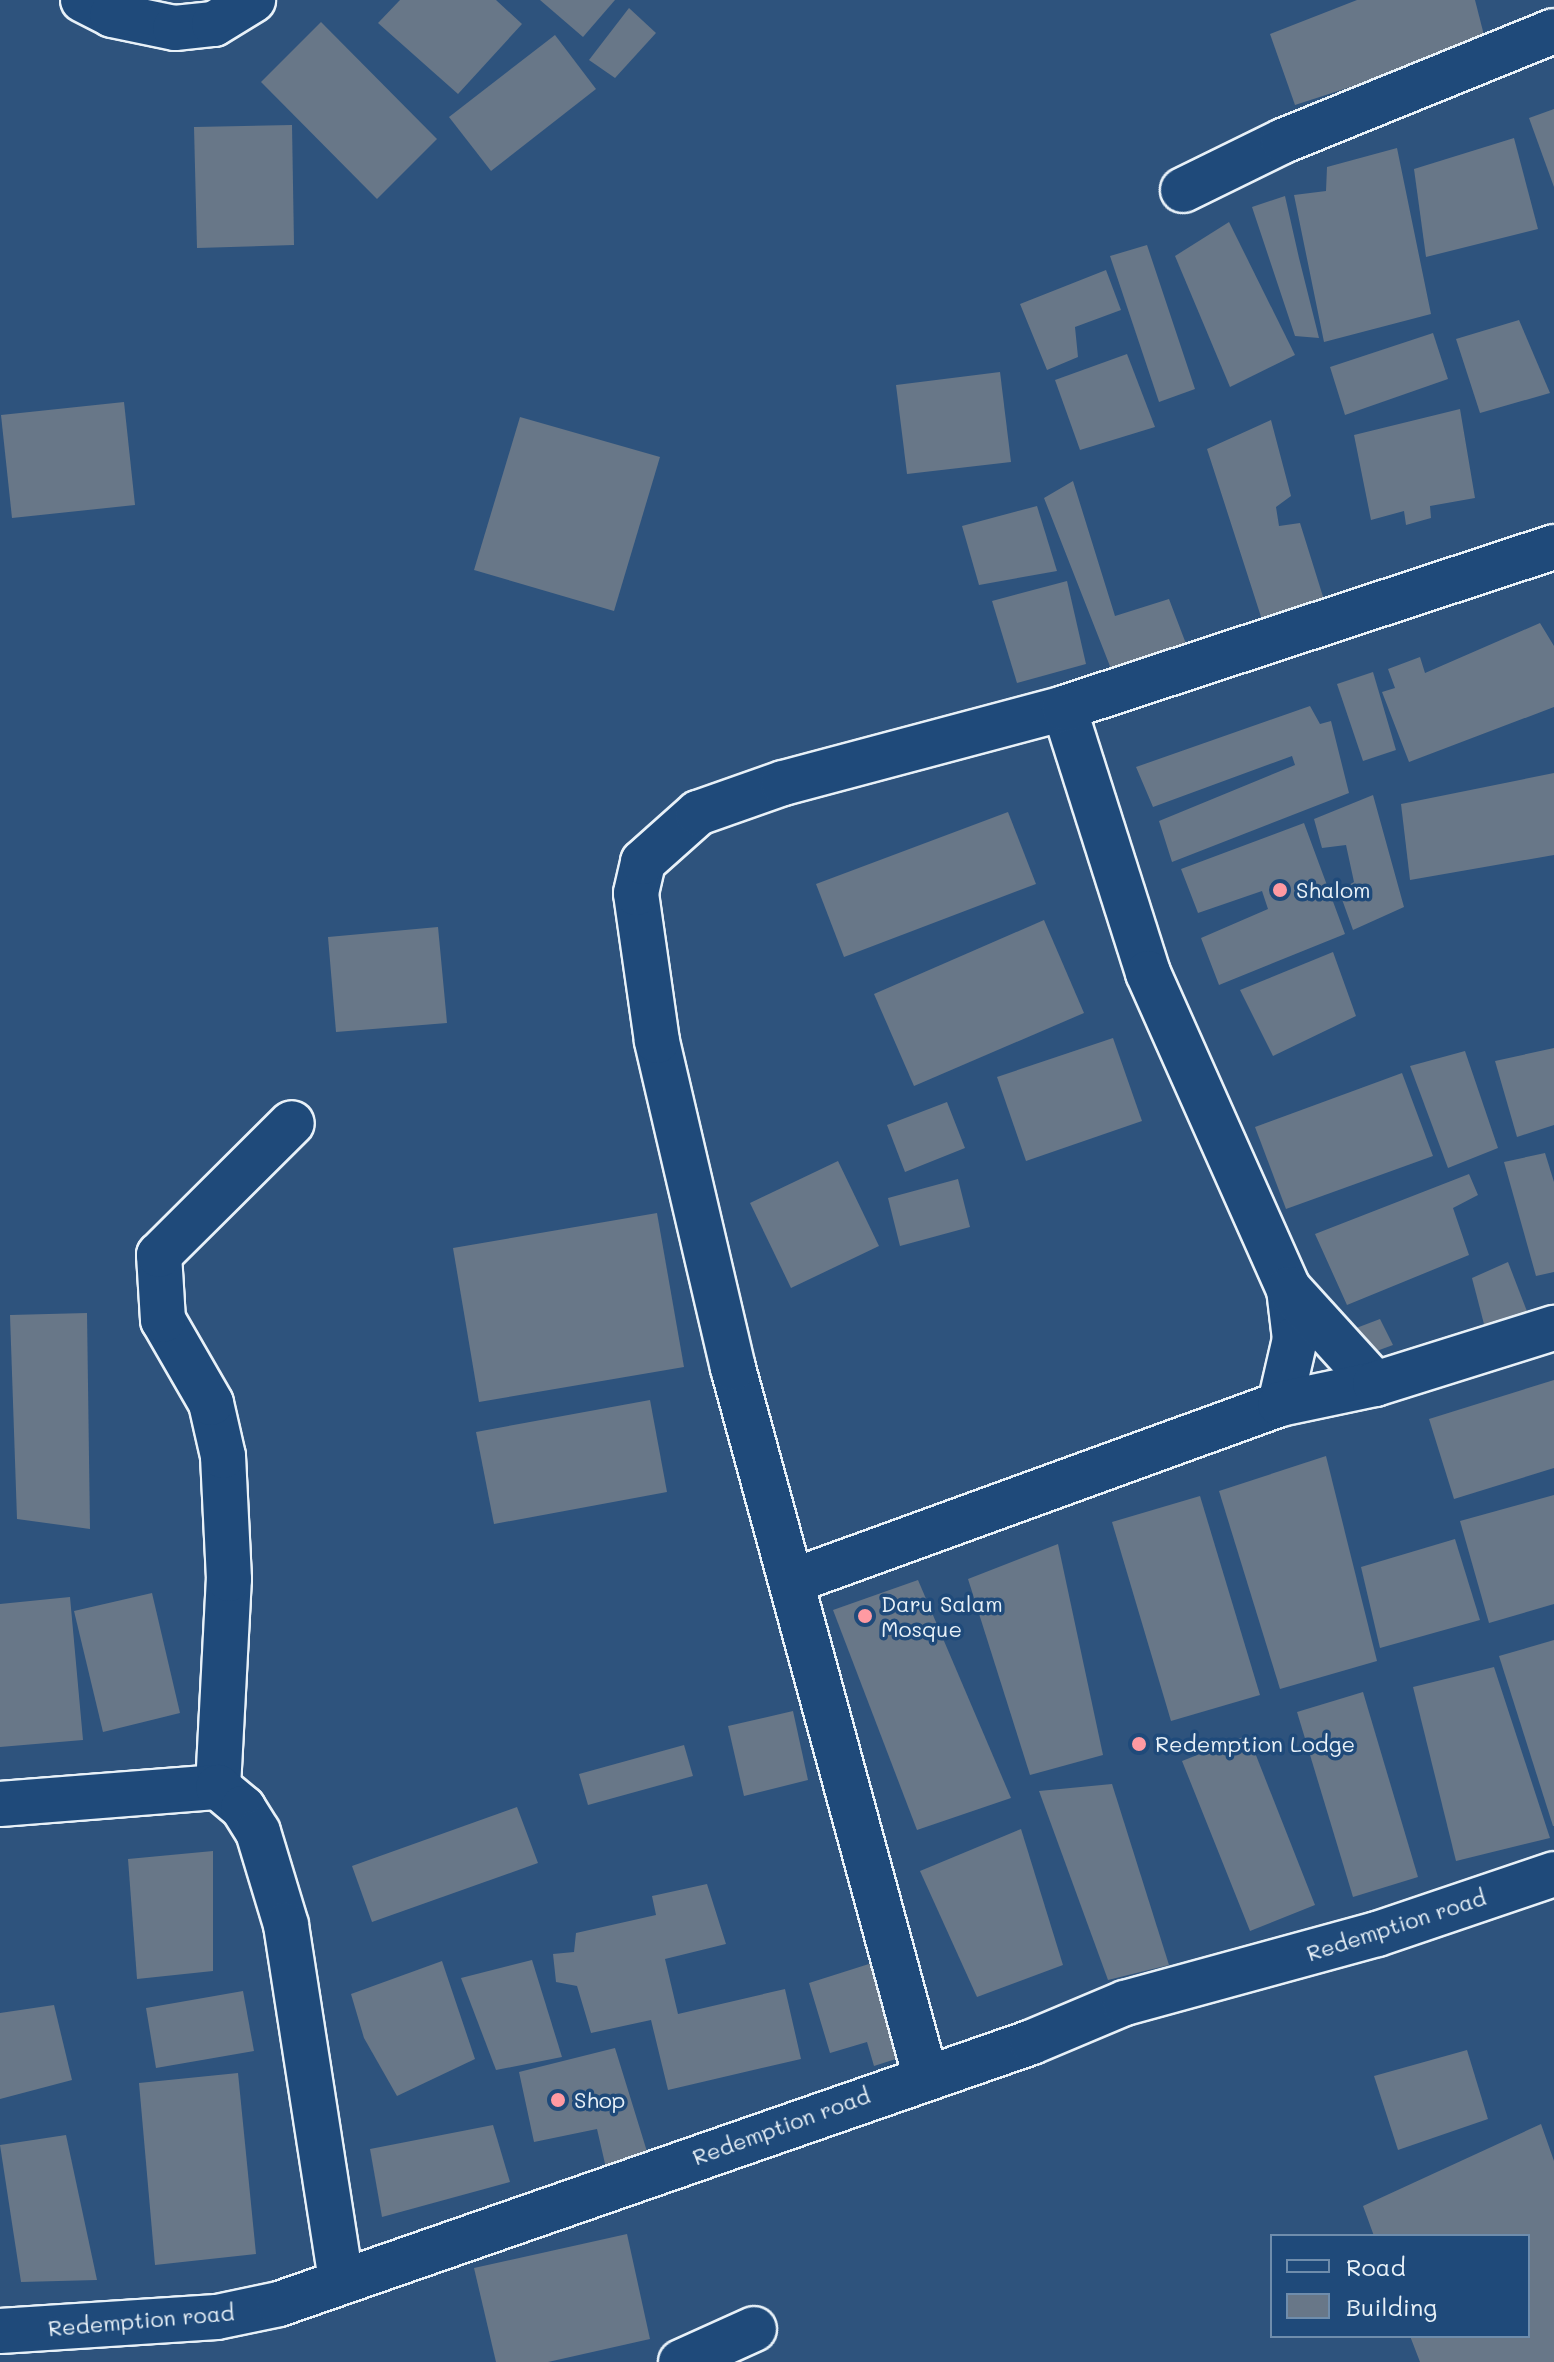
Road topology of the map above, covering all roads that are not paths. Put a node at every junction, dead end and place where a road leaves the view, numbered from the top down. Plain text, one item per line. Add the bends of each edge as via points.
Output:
1 (83, 0) edge
2 (253, 0) edge
3 (1554, 31) edge
4 (1183, 190) dead end
5 (1554, 547) edge
6 (1064, 708) junction
7 (292, 1123) dead end
8 (1289, 1289) junction
9 (1554, 1328) edge
10 (1375, 1384) junction
11 (1280, 1404) junction
12 (793, 1581) junction
13 (218, 1787) junction
14 (0, 1804) edge
15 (1554, 1874) edge
16 (925, 2075) junction
17 (341, 2282) junction
18 (754, 2329) dead end
19 (0, 2331) edge
20 (681, 2362) edge

1 - 2 street via 112,15 175,28 214,24
3 - 4 street via 1283,141
5 - 6 street
6 - 8 street via 1148,973
6 - 12 street via 709,809 670,832 643,862 636,893 657,1041 733,1368
7 - 13 street via 164,1244 158,1268 163,1320 211,1403 223,1456 229,1579
8 - 10 street
8 - 11 street via 1295,1339
9 - 10 street
10 - 11 street
11 - 12 street
12 - 16 street
13 - 14 street
13 - 17 street via 258,1832 286,1925
15 - 16 street, Redemption road via 1377,1934 1125,2003
16 - 17 street, Redemption road
17 - 19 street, Redemption road via 217,2317
18 - 20 street

